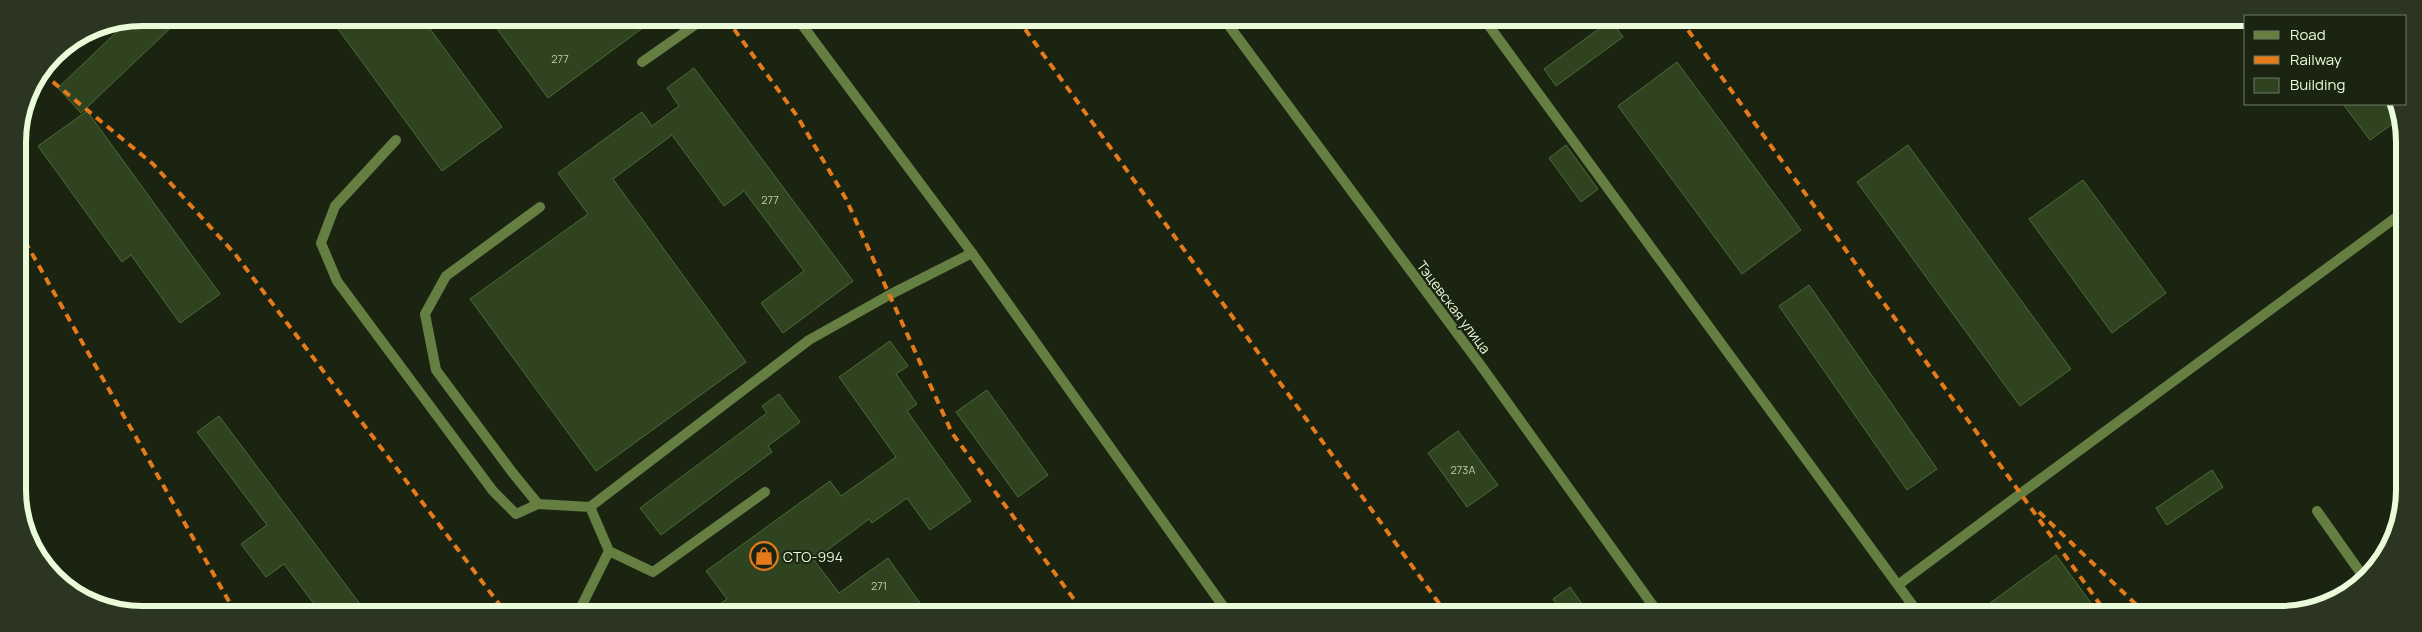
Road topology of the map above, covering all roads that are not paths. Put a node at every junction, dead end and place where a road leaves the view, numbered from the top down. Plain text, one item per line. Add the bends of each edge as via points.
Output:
1 (694, 26) edge
2 (803, 26) edge
3 (1229, 26) edge
4 (1489, 26) edge
5 (642, 62) dead end
6 (396, 140) dead end
7 (540, 207) dead end
8 (2396, 217) edge
9 (972, 254) junction
10 (765, 492) dead end
11 (538, 504) junction
12 (590, 507) junction
13 (2318, 510) dead end
14 (609, 551) junction
15 (2361, 572) edge
16 (1898, 585) junction
17 (581, 606) edge
18 (1223, 606) edge
19 (1653, 606) edge
20 (1913, 606) edge

1 - 5 street
2 - 9 street
3 - 19 street, Тэцевская улица via 1479,363
4 - 16 street
6 - 11 street via 335,206 321,243 337,282 493,491 516,514
7 - 11 street via 446,276 425,314 436,370
8 - 16 street
9 - 12 street via 891,294 810,340
9 - 18 street
10 - 14 street via 653,572
11 - 12 street
12 - 14 street
13 - 15 street
14 - 17 street
16 - 20 street

